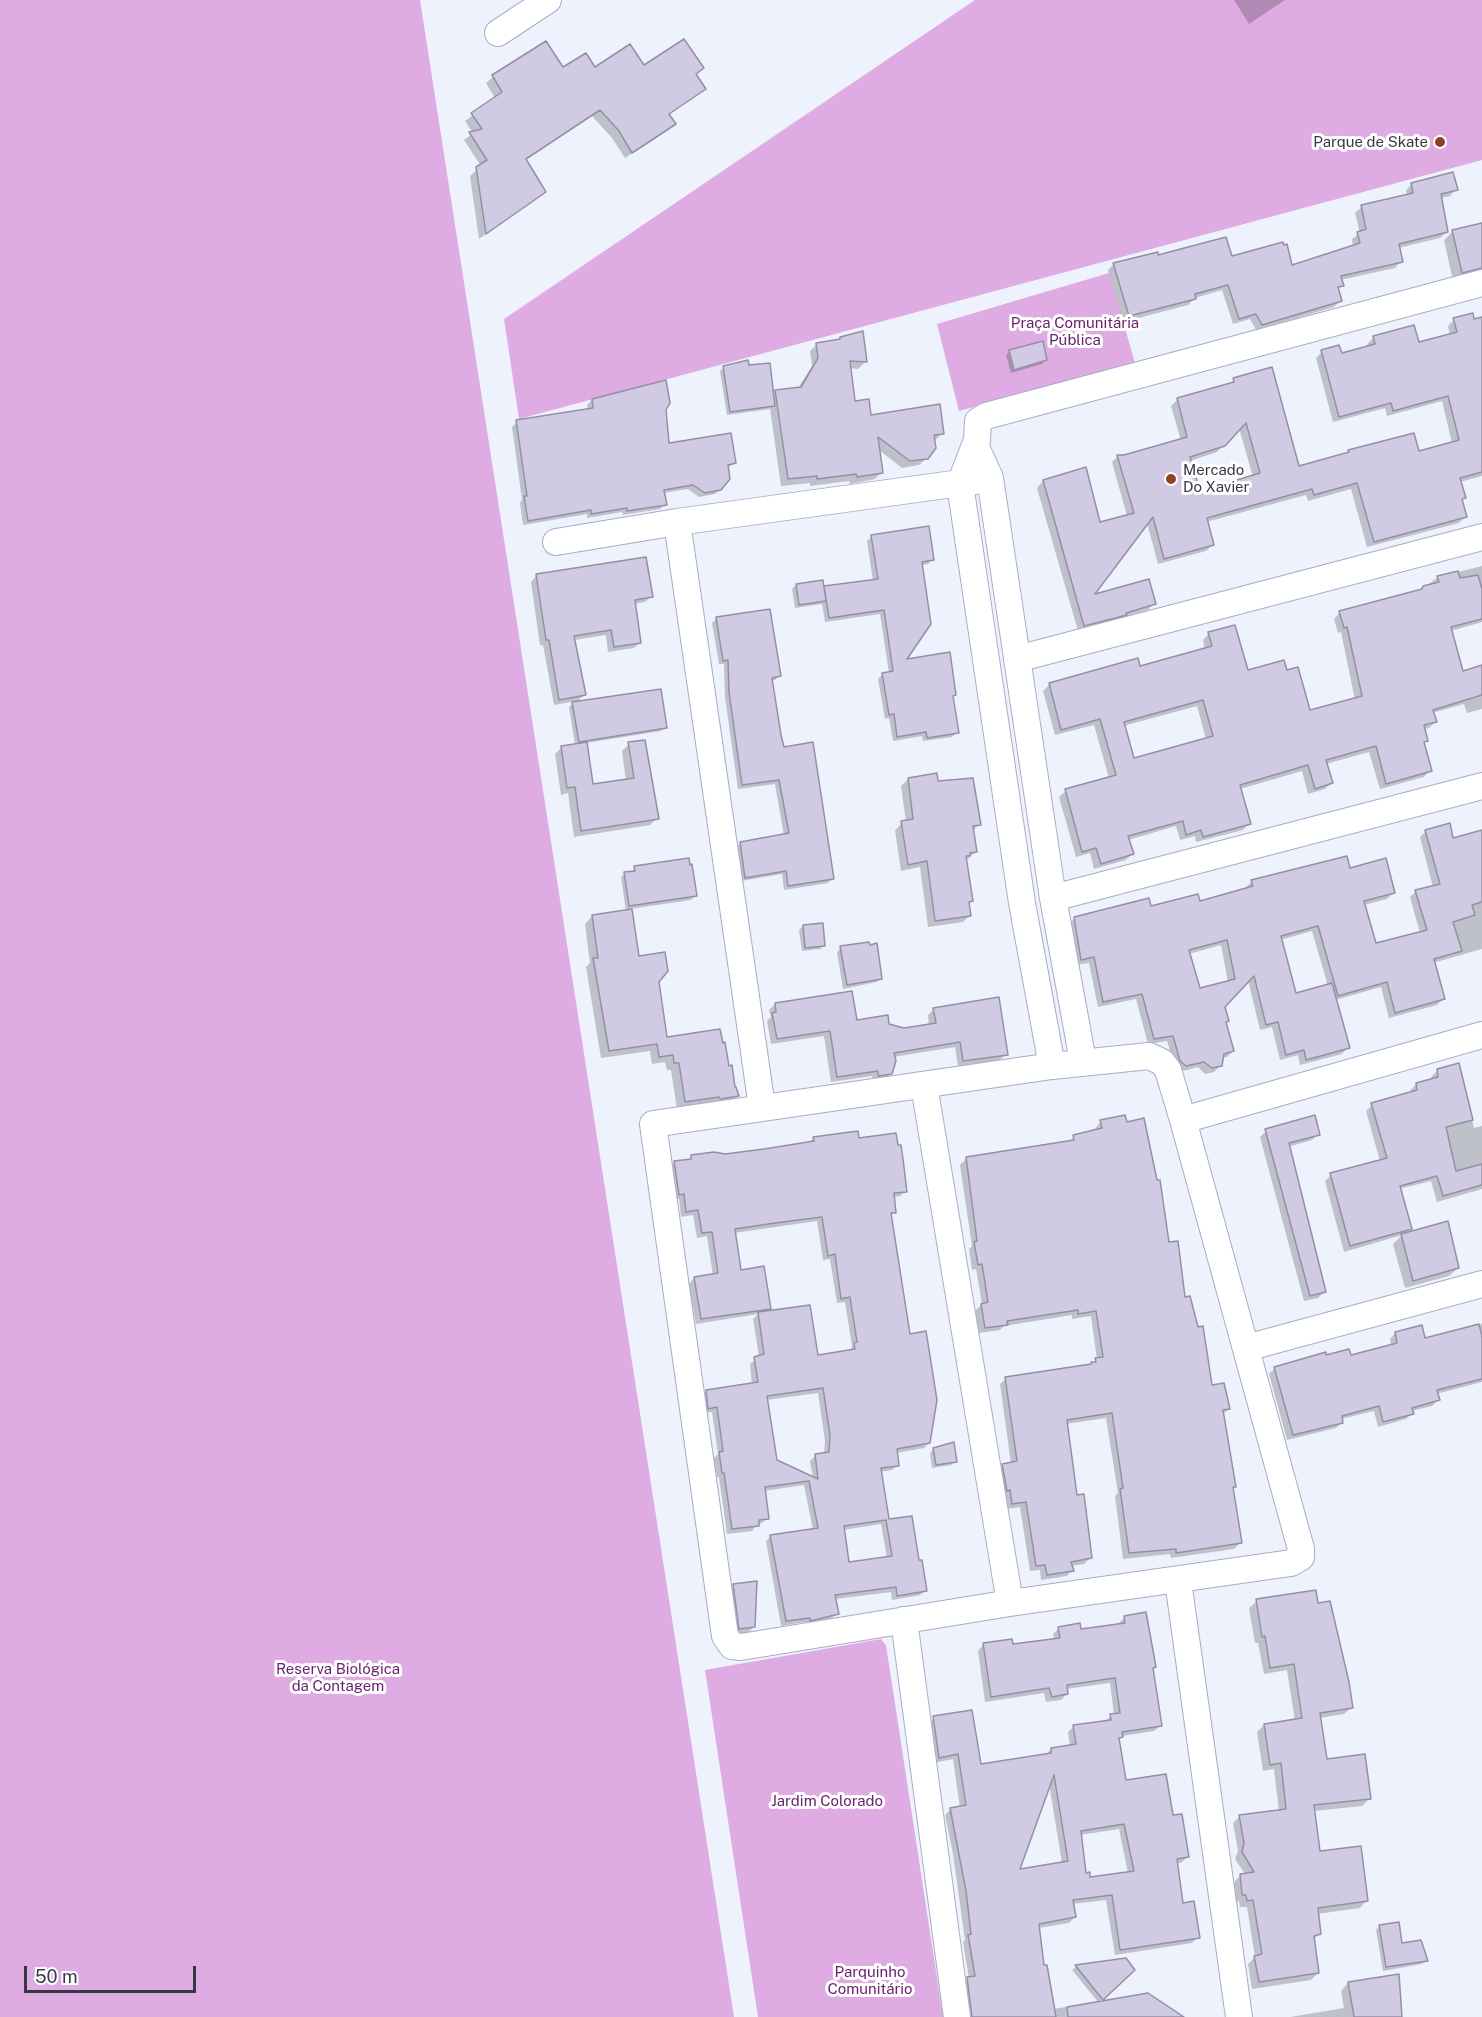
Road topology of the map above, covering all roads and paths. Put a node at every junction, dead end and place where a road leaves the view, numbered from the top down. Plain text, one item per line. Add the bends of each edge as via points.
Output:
1 (548, 0) edge
2 (498, 33) dead end
3 (1482, 283) edge
4 (975, 445) junction
5 (990, 478) junction
6 (960, 484) junction
7 (677, 522) junction
8 (1482, 537) edge
9 (556, 542) dead end
10 (1017, 658) junction
11 (1482, 786) edge
12 (1039, 805) junction
13 (1008, 811) junction
14 (1053, 898) junction
15 (1482, 1035) edge
16 (1083, 1061) junction
17 (1052, 1066) junction
18 (924, 1085) junction
19 (762, 1107) junction
20 (1183, 1120) junction
21 (1482, 1284) edge
22 (1246, 1348) junction
23 (1178, 1581) junction
24 (1010, 1603) junction
25 (903, 1620) junction
26 (957, 2017) edge
27 (1239, 2017) edge

1 - 2 street
3 - 4 street via 982,417 976,424
4 - 5 street
4 - 6 street
5 - 6 street
5 - 10 street
6 - 7 street
6 - 13 street
7 - 9 street
7 - 19 street
8 - 10 street
10 - 12 street
11 - 14 street
12 - 13 street
12 - 14 street
13 - 17 street
14 - 16 street
15 - 20 street
16 - 17 street
16 - 20 street via 1156,1058 1168,1070
17 - 18 street
18 - 19 street
18 - 24 street
19 - 25 street via 653,1124 724,1636 732,1646 741,1647
20 - 22 street
21 - 22 street
22 - 23 street via 1301,1557 1291,1563
23 - 24 street
23 - 27 street
24 - 25 street
25 - 26 street

